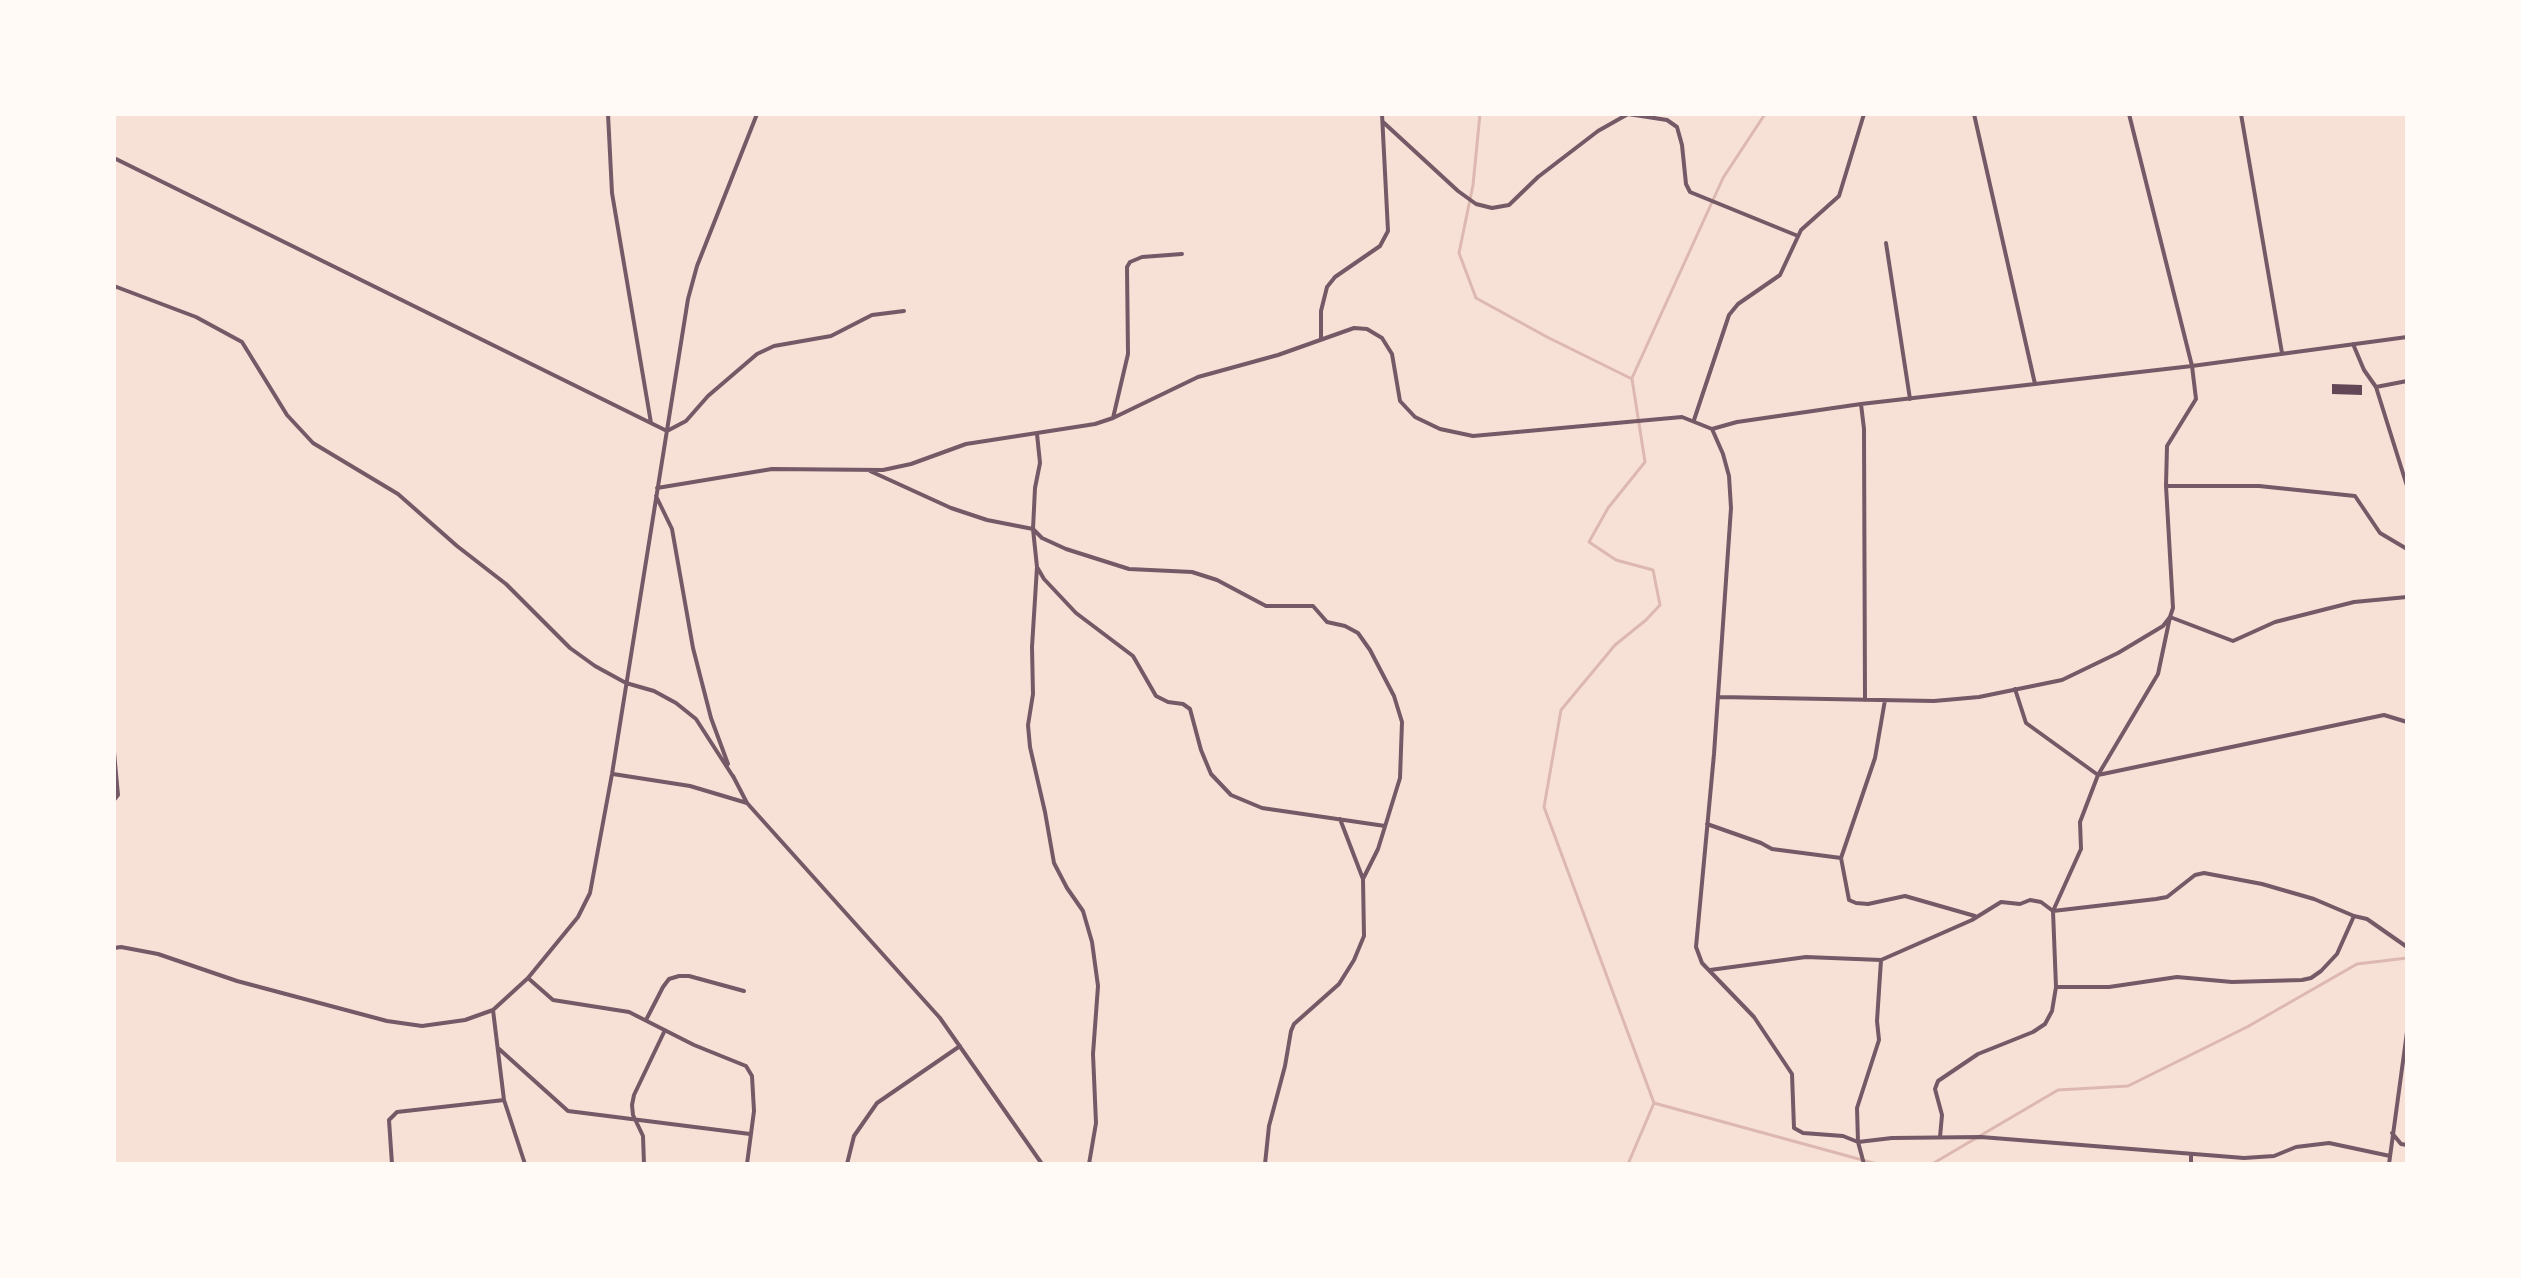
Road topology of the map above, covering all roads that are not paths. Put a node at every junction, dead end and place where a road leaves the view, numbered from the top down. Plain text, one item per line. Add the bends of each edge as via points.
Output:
1 (608, 114) edge
2 (757, 114) edge
3 (1382, 114) edge
4 (1864, 114) edge
5 (1974, 114) edge
6 (2129, 114) edge
7 (2241, 114) edge
8 (1383, 122) junction
9 (114, 158) edge
10 (1798, 236) junction
11 (1886, 243) dead end
12 (1182, 254) dead end
13 (114, 286) edge
14 (904, 311) dead end
15 (2407, 337) edge
16 (1321, 340) junction
17 (2353, 344) junction
18 (2282, 353) junction
19 (2192, 366) junction
20 (2407, 381) edge
21 (2035, 384) junction
22 (2376, 387) junction
23 (1910, 399) junction
24 (1861, 404) junction
25 (1113, 418) junction
26 (1694, 420) junction
27 (651, 423) junction
28 (1712, 429) junction
29 (667, 431) junction
30 (1037, 434) junction
31 (869, 471) junction
32 (2166, 486) junction
33 (2407, 486) edge
34 (657, 488) junction
35 (656, 495) junction
36 (1033, 529) junction
37 (2407, 549) edge
38 (1037, 567) junction
39 (2407, 597) edge
40 (2170, 617) junction
41 (626, 683) junction
42 (2015, 689) junction
43 (1719, 697) junction
44 (1865, 700) junction
45 (1885, 700) junction
46 (2407, 722) edge
47 (114, 752) edge
48 (612, 774) junction
49 (2098, 775) junction
50 (734, 778) junction
51 (114, 800) edge
52 (747, 803) junction
53 (1340, 819) junction
54 (1707, 824) junction
55 (1386, 826) junction
56 (1841, 858) junction
57 (1363, 879) junction
58 (2053, 911) junction
59 (1977, 916) junction
60 (2354, 916) junction
61 (2407, 947) edge
62 (114, 948) edge
63 (1881, 960) junction
64 (1710, 970) junction
65 (528, 978) junction
66 (2056, 987) junction
67 (744, 991) dead end
68 (493, 1010) junction
69 (646, 1020) junction
70 (665, 1030) junction
71 (2407, 1032) edge
72 (960, 1046) junction
73 (498, 1048) junction
74 (504, 1100) junction
75 (634, 1118) junction
76 (2392, 1133) junction
77 (750, 1134) junction
78 (1940, 1137) junction
79 (1858, 1142) junction
80 (2407, 1145) edge
81 (2191, 1155) junction
82 (2390, 1156) junction
83 (392, 1164) edge
84 (525, 1164) edge
85 (644, 1164) edge
86 (747, 1164) edge
87 (847, 1164) edge
88 (1042, 1164) edge
89 (1089, 1164) edge
90 (1265, 1164) edge
91 (1864, 1164) edge
92 (2191, 1164) edge
93 (2389, 1164) edge

1 - 27 street via 612,193
2 - 29 street via 697,266
3 - 8 street
4 - 10 street via 1839,196
5 - 21 street
6 - 19 street
7 - 18 street
8 - 10 street via 1458,191 1492,208 1509,205 1598,131 1628,114 1667,120 1677,127 1690,192
8 - 16 street via 1388,231 1380,246 1327,287
9 - 27 street
10 - 26 street via 1780,275 1729,315
11 - 23 street
12 - 25 street via 1142,257 1127,267 1128,354
13 - 41 street via 196,317 242,342 287,415 313,443 398,494 506,584 570,648
14 - 29 street via 872,315 831,336 766,350 708,396 686,421
15 - 17 street
16 - 25 street via 1198,377
16 - 26 street via 1354,328 1382,338 1392,354 1405,409 1440,429 1473,436 1667,417
17 - 18 street
17 - 22 street
18 - 19 street
19 - 21 street
19 - 32 street via 2196,399 2167,446
20 - 22 street
21 - 23 street
22 - 33 street
23 - 24 street
24 - 28 street
24 - 44 street
25 - 30 street
26 - 28 street
27 - 29 street
28 - 43 street via 1729,476 1731,508
29 - 34 street
30 - 31 street via 966,444 911,464
30 - 36 street via 1040,463
31 - 34 street via 772,469
31 - 36 street via 951,508
32 - 37 street via 2259,486 2355,496 2380,533
32 - 40 street
34 - 35 street
35 - 41 street
35 - 50 street via 672,529 693,648
36 - 38 street
36 - 55 street via 1066,549 1129,569 1192,572 1266,606 1313,606 1327,622 1358,633 1394,696 1402,722 1400,778
38 - 53 street via 1076,613 1133,656 1156,696 1190,709 1211,774 1231,795 1262,808
38 - 89 street via 1030,747 1054,863 1083,911 1098,986 1093,1054 1096,1123
39 - 40 street via 2354,602 2275,622 2233,641
40 - 42 street via 2118,653 2062,680
40 - 49 street via 2158,674
41 - 48 street
41 - 50 street via 654,691 696,719
42 - 45 street via 1934,701
42 - 49 street via 2026,723
43 - 44 street
43 - 54 street
44 - 45 street
45 - 56 street via 1875,758
46 - 49 street via 2384,715
47 - 51 street
48 - 52 street via 690,786
48 - 65 street via 590,893 578,917
49 - 58 street via 2080,822 2081,849
50 - 52 street
52 - 72 street
53 - 55 street
53 - 57 street
54 - 56 street via 1772,849
54 - 64 street via 1696,947
55 - 57 street
56 - 59 street via 1852,902 1905,896
57 - 90 street via 1364,936 1339,984 1294,1024
58 - 59 street via 2030,900 2001,902
58 - 60 street via 2167,897 2204,873 2301,895
58 - 66 street
59 - 63 street
60 - 61 street
60 - 66 street via 2337,954 2311,978 2232,982 2177,977 2109,987
62 - 68 street via 158,954 387,1021 422,1026
63 - 64 street via 1806,957
63 - 79 street via 1879,1040 1857,1108
64 - 79 street via 1754,1017 1792,1074 1794,1128
65 - 68 street
65 - 69 street via 553,1000 629,1012
66 - 78 street via 2045,1024 1978,1054 1938,1081
67 - 69 street via 679,976 663,987
68 - 73 street
69 - 70 street
70 - 75 street via 634,1095
70 - 77 street via 746,1066 753,1090
71 - 76 street
72 - 87 street via 877,1103 854,1136
72 - 88 street
73 - 74 street
73 - 75 street via 568,1111
74 - 83 street via 397,1112 389,1120
74 - 84 street
75 - 77 street
75 - 85 street via 643,1136
76 - 80 street
76 - 82 street
77 - 86 street
78 - 79 street
78 - 81 street
79 - 91 street
81 - 82 street via 2274,1156 2329,1143
81 - 92 street
82 - 93 street

